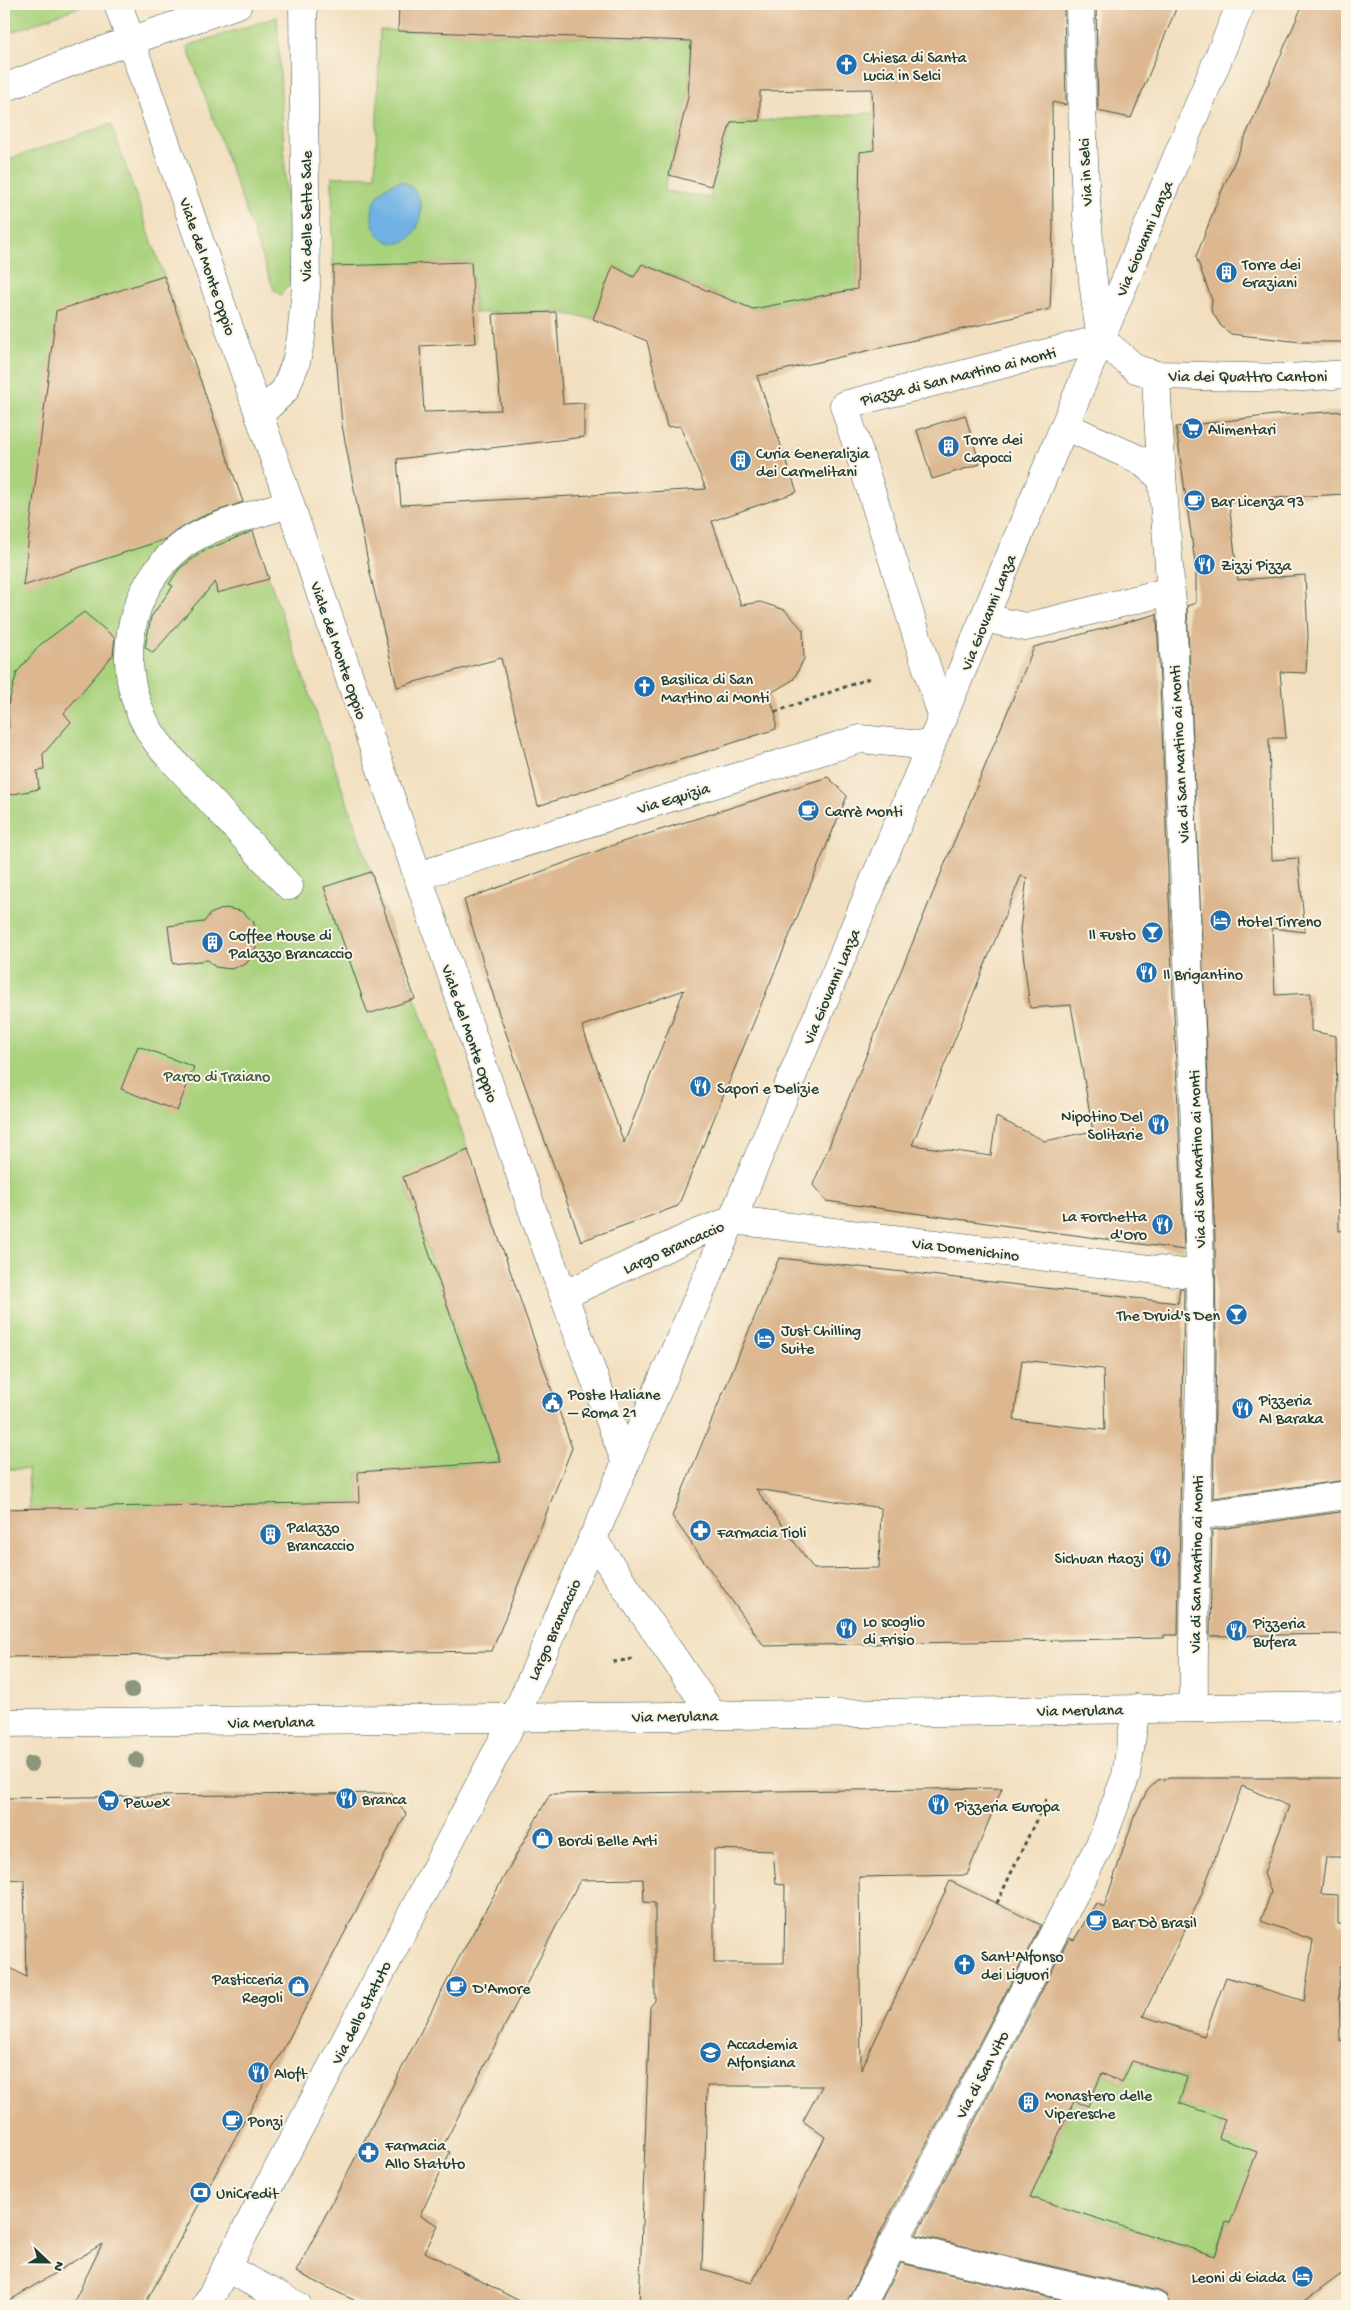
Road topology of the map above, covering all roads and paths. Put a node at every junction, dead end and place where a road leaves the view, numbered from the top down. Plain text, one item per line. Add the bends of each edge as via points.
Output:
1 (65, 4) edge
2 (118, 4) edge
3 (238, 4) edge
4 (302, 4) edge
5 (1080, 4) edge
6 (1241, 4) edge
7 (67, 11) dead end
8 (132, 41) junction
9 (4, 88) edge
10 (1101, 339) junction
11 (1156, 374) junction
12 (1347, 374) edge
13 (260, 415) junction
14 (1065, 426) junction
15 (1162, 479) junction
16 (290, 504) junction
17 (1171, 600) junction
18 (984, 618) junction
19 (870, 678) dead end
20 (775, 712) dead end
21 (943, 719) junction
22 (931, 746) junction
23 (417, 876) junction
24 (289, 886) dead end
25 (732, 1220) junction
26 (1200, 1275) junction
27 (564, 1295) junction
28 (626, 1461) junction
29 (1347, 1495) edge
30 (1196, 1516) junction
31 (592, 1538) junction
32 (640, 1654) dead end
33 (613, 1662) dead end
34 (1347, 1706) edge
35 (1136, 1708) junction
36 (1194, 1708) junction
37 (712, 1714) junction
38 (514, 1719) junction
39 (4, 1723) edge
40 (1046, 1800) dead end
41 (996, 1903) dead end
42 (892, 2245) junction
43 (226, 2268) junction
44 (206, 2306) edge
45 (298, 2306) edge
46 (861, 2306) edge
47 (1154, 2306) edge

1 - 7 path
2 - 8 street, Viale del Monte Oppio
3 - 8 street
4 - 13 street, Via delle Sette Sale via 306,287 301,338 285,390
5 - 10 street, Via in Selci via 1084,182 1091,278
6 - 10 street, Via Giovanni Lanza
8 - 9 street
8 - 13 street, Viale del Monte Oppio
10 - 11 street, Via dei Quattro Cantoni via 1136,369
10 - 14 street, Via Giovanni Lanza
10 - 21 street, Piazza di San Martino ai Monti via 844,405
11 - 12 street, Via dei Quattro Cantoni via 1289,378
11 - 15 street
13 - 16 street, Viale del Monte Oppio
14 - 15 street via 1140,460
14 - 18 street, Via Giovanni Lanza
15 - 17 street
16 - 23 street, Viale del Monte Oppio
16 - 24 street via 212,530 176,551 140,596 130,645 134,696 157,743
17 - 18 street via 1026,627
17 - 26 street, Via di San Martino ai Monti
18 - 21 street, Via Giovanni Lanza
19 - 20 path
21 - 22 street, Via Giovanni Lanza
22 - 23 street, Via Equizia via 860,739
22 - 25 street, Via Giovanni Lanza
23 - 27 street, Viale del Monte Oppio
25 - 26 street, Via Domenichino
25 - 27 street, Largo Brancaccio
25 - 28 street, Largo Brancaccio
26 - 30 street, Via di San Martino ai Monti
27 - 28 street
28 - 31 street, Largo Brancaccio
29 - 30 street
30 - 36 street, Via di San Martino ai Monti
31 - 37 street
31 - 38 street, Largo Brancaccio
32 - 33 path via 634,1659
34 - 36 street, Via Merulana
35 - 36 street, Via Merulana
35 - 37 street, Via Merulana
35 - 42 street, Via di San Vito via 1126,1776 1101,1842
37 - 38 street, Via Merulana
38 - 39 street, Via Merulana
38 - 43 street, Via dello Statuto
40 - 41 path
42 - 46 street, Via di San Vito
42 - 47 street
43 - 44 street, Via dello Statuto
43 - 45 street

